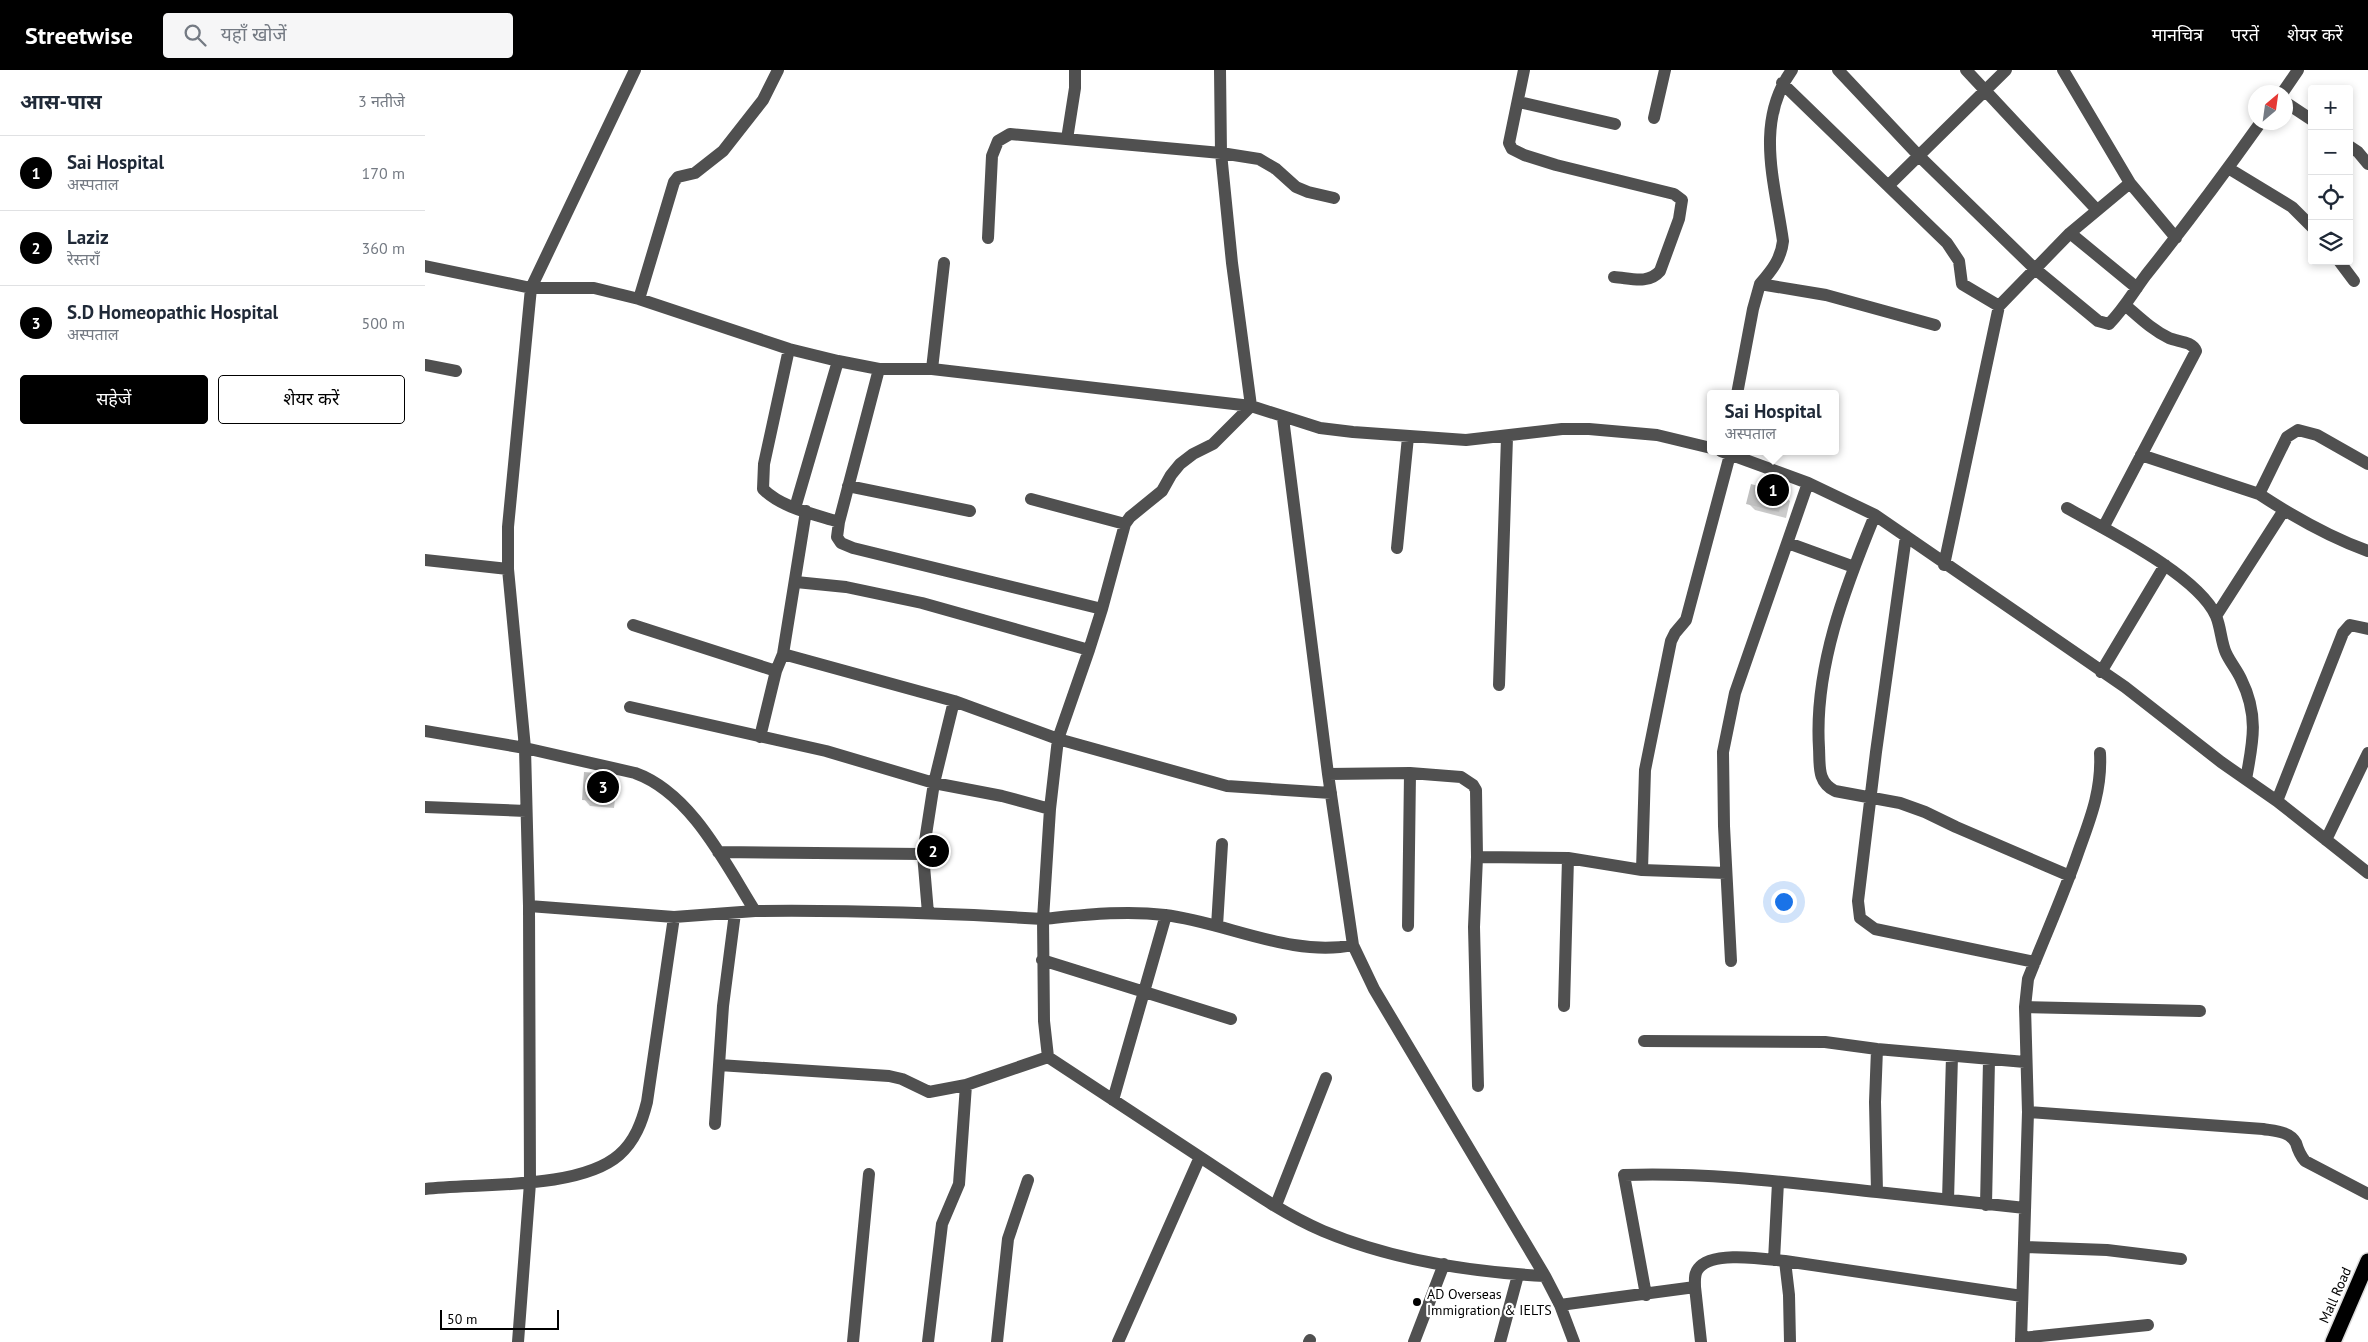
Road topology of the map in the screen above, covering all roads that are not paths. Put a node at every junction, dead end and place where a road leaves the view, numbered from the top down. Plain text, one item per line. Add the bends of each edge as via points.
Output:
1 (635, 70) edge
2 (778, 70) edge
3 (1075, 70) edge
4 (1220, 70) edge
5 (1524, 70) edge
6 (1665, 70) edge
7 (1792, 70) edge
8 (1838, 70) edge
9 (1966, 70) edge
10 (2006, 70) edge
11 (2063, 70) edge
12 (2298, 70) edge
13 (1782, 83) junction
14 (2288, 85) edge
15 (1984, 89) junction
16 (1519, 102) junction
17 (2293, 107) edge
18 (2308, 117) edge
19 (1654, 118) dead end
20 (1615, 124) dead end
21 (2255, 130) edge
22 (1067, 140) junction
23 (2353, 150) edge
24 (1221, 153) junction
25 (1919, 156) junction
26 (2368, 164) edge
27 (2228, 168) junction
28 (2130, 183) junction
29 (1889, 185) junction
30 (1334, 198) dead end
31 (2097, 210) junction
32 (2308, 224) edge
33 (2070, 233) junction
34 (988, 238) dead end
35 (2177, 238) junction
36 (944, 263) dead end
37 (2342, 265) edge
38 (425, 266) edge
39 (2035, 269) junction
40 (1614, 277) dead end
41 (2354, 281) dead end
42 (1760, 284) junction
43 (531, 288) junction
44 (2137, 288) junction
45 (639, 299) junction
46 (2125, 305) junction
47 (1999, 306) junction
48 (1935, 326) dead end
49 (789, 349) junction
50 (838, 361) junction
51 (425, 365) edge
52 (879, 368) junction
53 (932, 369) junction
54 (456, 371) dead end
55 (1738, 390) edge
56 (1251, 406) junction
57 (1283, 418) junction
58 (1408, 437) junction
59 (1507, 437) junction
60 (1707, 447) edge
61 (2141, 454) junction
62 (1726, 455) edge
63 (1735, 455) edge
64 (2368, 464) edge
65 (1808, 483) junction
66 (848, 486) junction
67 (2259, 494) junction
68 (1031, 500) dead end
69 (2067, 508) dead end
70 (801, 509) junction
71 (2284, 510) junction
72 (970, 511) dead end
73 (1875, 515) junction
74 (839, 522) junction
75 (1125, 524) junction
76 (2103, 528) junction
77 (1906, 536) junction
78 (1787, 543) junction
79 (1397, 548) dead end
80 (2368, 551) edge
81 (425, 560) edge
82 (1945, 565) junction
83 (2165, 566) junction
84 (1854, 567) junction
85 (508, 570) junction
86 (796, 582) junction
87 (1102, 609) junction
88 (2216, 616) junction
89 (633, 625) dead end
90 (2368, 629) edge
91 (1089, 650) junction
92 (783, 654) junction
93 (776, 672) junction
94 (2101, 672) junction
95 (1499, 685) dead end
96 (954, 701) junction
97 (629, 707) dead end
98 (425, 731) edge
99 (760, 737) junction
100 (1058, 739) junction
101 (525, 748) junction
102 (2100, 753) dead end
103 (2368, 754) edge
104 (1409, 773) junction
105 (1328, 774) junction
106 (2246, 779) junction
107 (934, 783) junction
108 (1331, 793) junction
109 (1871, 798) junction
110 (2277, 801) junction
111 (425, 807) edge
112 (1050, 808) junction
113 (526, 811) junction
114 (2326, 840) junction
115 (1222, 844) dead end
116 (718, 852) junction
117 (923, 854) junction
118 (1477, 857) junction
119 (1568, 858) junction
120 (1642, 870) junction
121 (1727, 873) junction
122 (2368, 873) edge
123 (2070, 876) junction
124 (529, 906) junction
125 (755, 912) junction
126 (735, 913) junction
127 (928, 914) junction
128 (1165, 915) junction
129 (674, 917) junction
130 (1043, 919) junction
131 (1217, 926) junction
132 (1408, 926) dead end
133 (1353, 945) junction
134 (1042, 960) junction
135 (1731, 960) dead end
136 (2035, 962) junction
137 (1144, 992) junction
138 (1564, 1006) dead end
139 (2025, 1007) junction
140 (2200, 1011) dead end
141 (1231, 1018) dead end
142 (1644, 1041) dead end
143 (1877, 1049) junction
144 (1952, 1056) junction
145 (1048, 1057) junction
146 (1989, 1060) junction
147 (2025, 1062) junction
148 (719, 1065) junction
149 (1326, 1078) dead end
150 (966, 1085) junction
151 (1478, 1086) dead end
152 (1113, 1100) junction
153 (2028, 1112) junction
154 (715, 1124) dead end
155 (1200, 1157) junction
156 (869, 1174) dead end
157 (1028, 1180) dead end
158 (1778, 1182) junction
159 (530, 1183) junction
160 (425, 1189) edge
161 (1877, 1192) junction
162 (2368, 1194) edge
163 (1948, 1200) junction
164 (1276, 1205) junction
165 (1985, 1205) junction
166 (2025, 1208) junction
167 (2025, 1247) junction
168 (1779, 1260) junction
169 (2181, 1260) dead end
170 (2368, 1261) edge
171 (1444, 1264) junction
172 (1518, 1275) junction
173 (1545, 1276) junction
174 (1695, 1288) junction
175 (1645, 1295) junction
176 (2022, 1296) junction
177 (1560, 1305) junction
178 (2149, 1325) dead end
179 (2021, 1340) edge
180 (518, 1342) edge
181 (853, 1342) edge
182 (928, 1342) edge
183 (997, 1342) edge
184 (1118, 1342) edge
185 (1415, 1342) edge
186 (1501, 1342) edge
187 (1574, 1342) edge
188 (1701, 1342) edge
189 (1790, 1342) edge
190 (2333, 1342) edge

1 - 43 street
2 - 45 street via 763,100 723,151 695,173 678,177 674,182
3 - 22 street
4 - 24 street
5 - 16 street
6 - 19 street
7 - 13 street
8 - 25 street
9 - 15 street
10 - 15 street
11 - 28 street
12 - 14 street
13 - 29 street
13 - 42 street via 1768,143 1783,241 1779,258
15 - 25 street
15 - 31 street
16 - 20 street
16 - 40 street via 1509,143 1516,152 1674,194 1682,200 1679,219 1660,271 1647,280
17 - 18 street
21 - 27 street
22 - 24 street
22 - 34 street via 1010,134 998,141 992,156
23 - 26 street
24 - 30 street via 1267,162 1296,187
24 - 56 street
25 - 29 street
25 - 39 street
27 - 32 street via 2292,207
27 - 35 street
28 - 31 street
28 - 35 street
29 - 47 street via 1953,251 1959,261 1962,284
31 - 33 street
33 - 39 street
33 - 44 street
35 - 44 street
36 - 53 street
37 - 41 street
38 - 43 street
39 - 46 street via 2102,323 2109,324
39 - 47 street
42 - 48 street via 1826,295
42 - 55 street
43 - 45 street via 594,288
43 - 85 street
44 - 46 street
45 - 49 street
46 - 61 street via 2155,331 2189,344 2196,351
47 - 82 street
49 - 50 street
49 - 70 street via 762,478 763,489 769,495
50 - 52 street
50 - 70 street
51 - 54 street
52 - 53 street
52 - 66 street
53 - 56 street
56 - 57 street
56 - 75 street via 1213,444 1180,464 1162,491
57 - 58 street via 1320,428
57 - 105 street
58 - 59 street via 1465,440
58 - 79 street
59 - 60 street via 1562,429 1589,429 1657,435
59 - 95 street
61 - 67 street
61 - 76 street
62 - 120 street via 1686,620 1671,642 1645,770
63 - 65 street
64 - 67 street via 2317,435 2298,430 2287,437
65 - 73 street
65 - 78 street
66 - 72 street
66 - 74 street
67 - 71 street
68 - 75 street
69 - 76 street
70 - 74 street
70 - 86 street
71 - 80 street via 2337,540
71 - 88 street
73 - 77 street
73 - 84 street
74 - 87 street via 837,537 847,546
75 - 87 street
76 - 83 street
77 - 82 street
77 - 109 street
78 - 84 street
78 - 121 street via 1728,721 1723,752
81 - 85 street
82 - 94 street
83 - 88 street via 2202,596
83 - 94 street
84 - 109 street via 1827,656 1821,689 1820,774 1828,787 1835,791
85 - 101 street
86 - 91 street via 846,587 922,604
86 - 92 street
87 - 91 street
88 - 106 street via 2225,653 2241,678 2254,715 2253,746
89 - 93 street
90 - 110 street via 2351,625 2343,633
91 - 100 street
92 - 93 street
92 - 96 street
93 - 99 street
94 - 106 street
96 - 100 street
96 - 107 street
97 - 99 street
98 - 101 street
99 - 107 street via 826,751
100 - 108 street via 1227,786
100 - 112 street
101 - 113 street
101 - 116 street via 650,778 679,800
102 - 123 street via 2098,794
103 - 114 street
104 - 105 street
104 - 118 street via 1461,777 1473,785 1477,797
104 - 132 street
105 - 108 street
106 - 110 street
107 - 112 street
107 - 117 street
108 - 133 street
109 - 123 street via 1925,812
109 - 136 street via 1858,901 1864,922 1882,931
110 - 114 street
111 - 113 street
112 - 130 street
113 - 124 street
114 - 122 street
115 - 131 street
116 - 117 street
116 - 125 street
117 - 127 street
118 - 119 street
118 - 151 street via 1474,927
119 - 120 street
119 - 138 street
120 - 121 street
121 - 135 street
123 - 136 street
124 - 129 street
124 - 159 street
125 - 126 street
125 - 127 street via 839,910
126 - 129 street
126 - 148 street
127 - 130 street
128 - 130 street via 1113,912
128 - 131 street
128 - 137 street
129 - 159 street via 651,1083 640,1128 620,1154 603,1167
130 - 134 street
131 - 133 street via 1281,942 1322,948
133 - 173 street via 1374,989
134 - 137 street
134 - 145 street
136 - 139 street via 2028,979
137 - 141 street
137 - 152 street
139 - 140 street
139 - 147 street
142 - 143 street via 1825,1042
143 - 144 street
143 - 161 street
144 - 146 street
144 - 163 street
145 - 150 street
145 - 152 street
146 - 147 street
146 - 165 street
147 - 153 street
148 - 150 street via 889,1076 929,1092
148 - 154 street
149 - 164 street
150 - 182 street via 959,1184 942,1224
152 - 155 street
153 - 162 street via 2284,1133 2294,1139 2305,1161
153 - 166 street
155 - 164 street
155 - 184 street
156 - 181 street
157 - 183 street via 1008,1239
158 - 161 street
158 - 168 street
158 - 175 street via 1662,1173 1624,1175
159 - 160 street
159 - 180 street
161 - 163 street
163 - 165 street
164 - 171 street via 1321,1230 1366,1247
165 - 166 street
166 - 167 street
167 - 169 street via 2107,1250
167 - 176 street
168 - 174 street via 1727,1258 1708,1261 1698,1268
168 - 176 street
168 - 189 street via 1789,1295
170 - 190 highway, Mall Road
171 - 172 street
171 - 185 street
172 - 173 street
172 - 186 street
173 - 177 street
174 - 175 street
174 - 188 street
175 - 177 street
176 - 179 street
177 - 187 street
178 - 179 street

